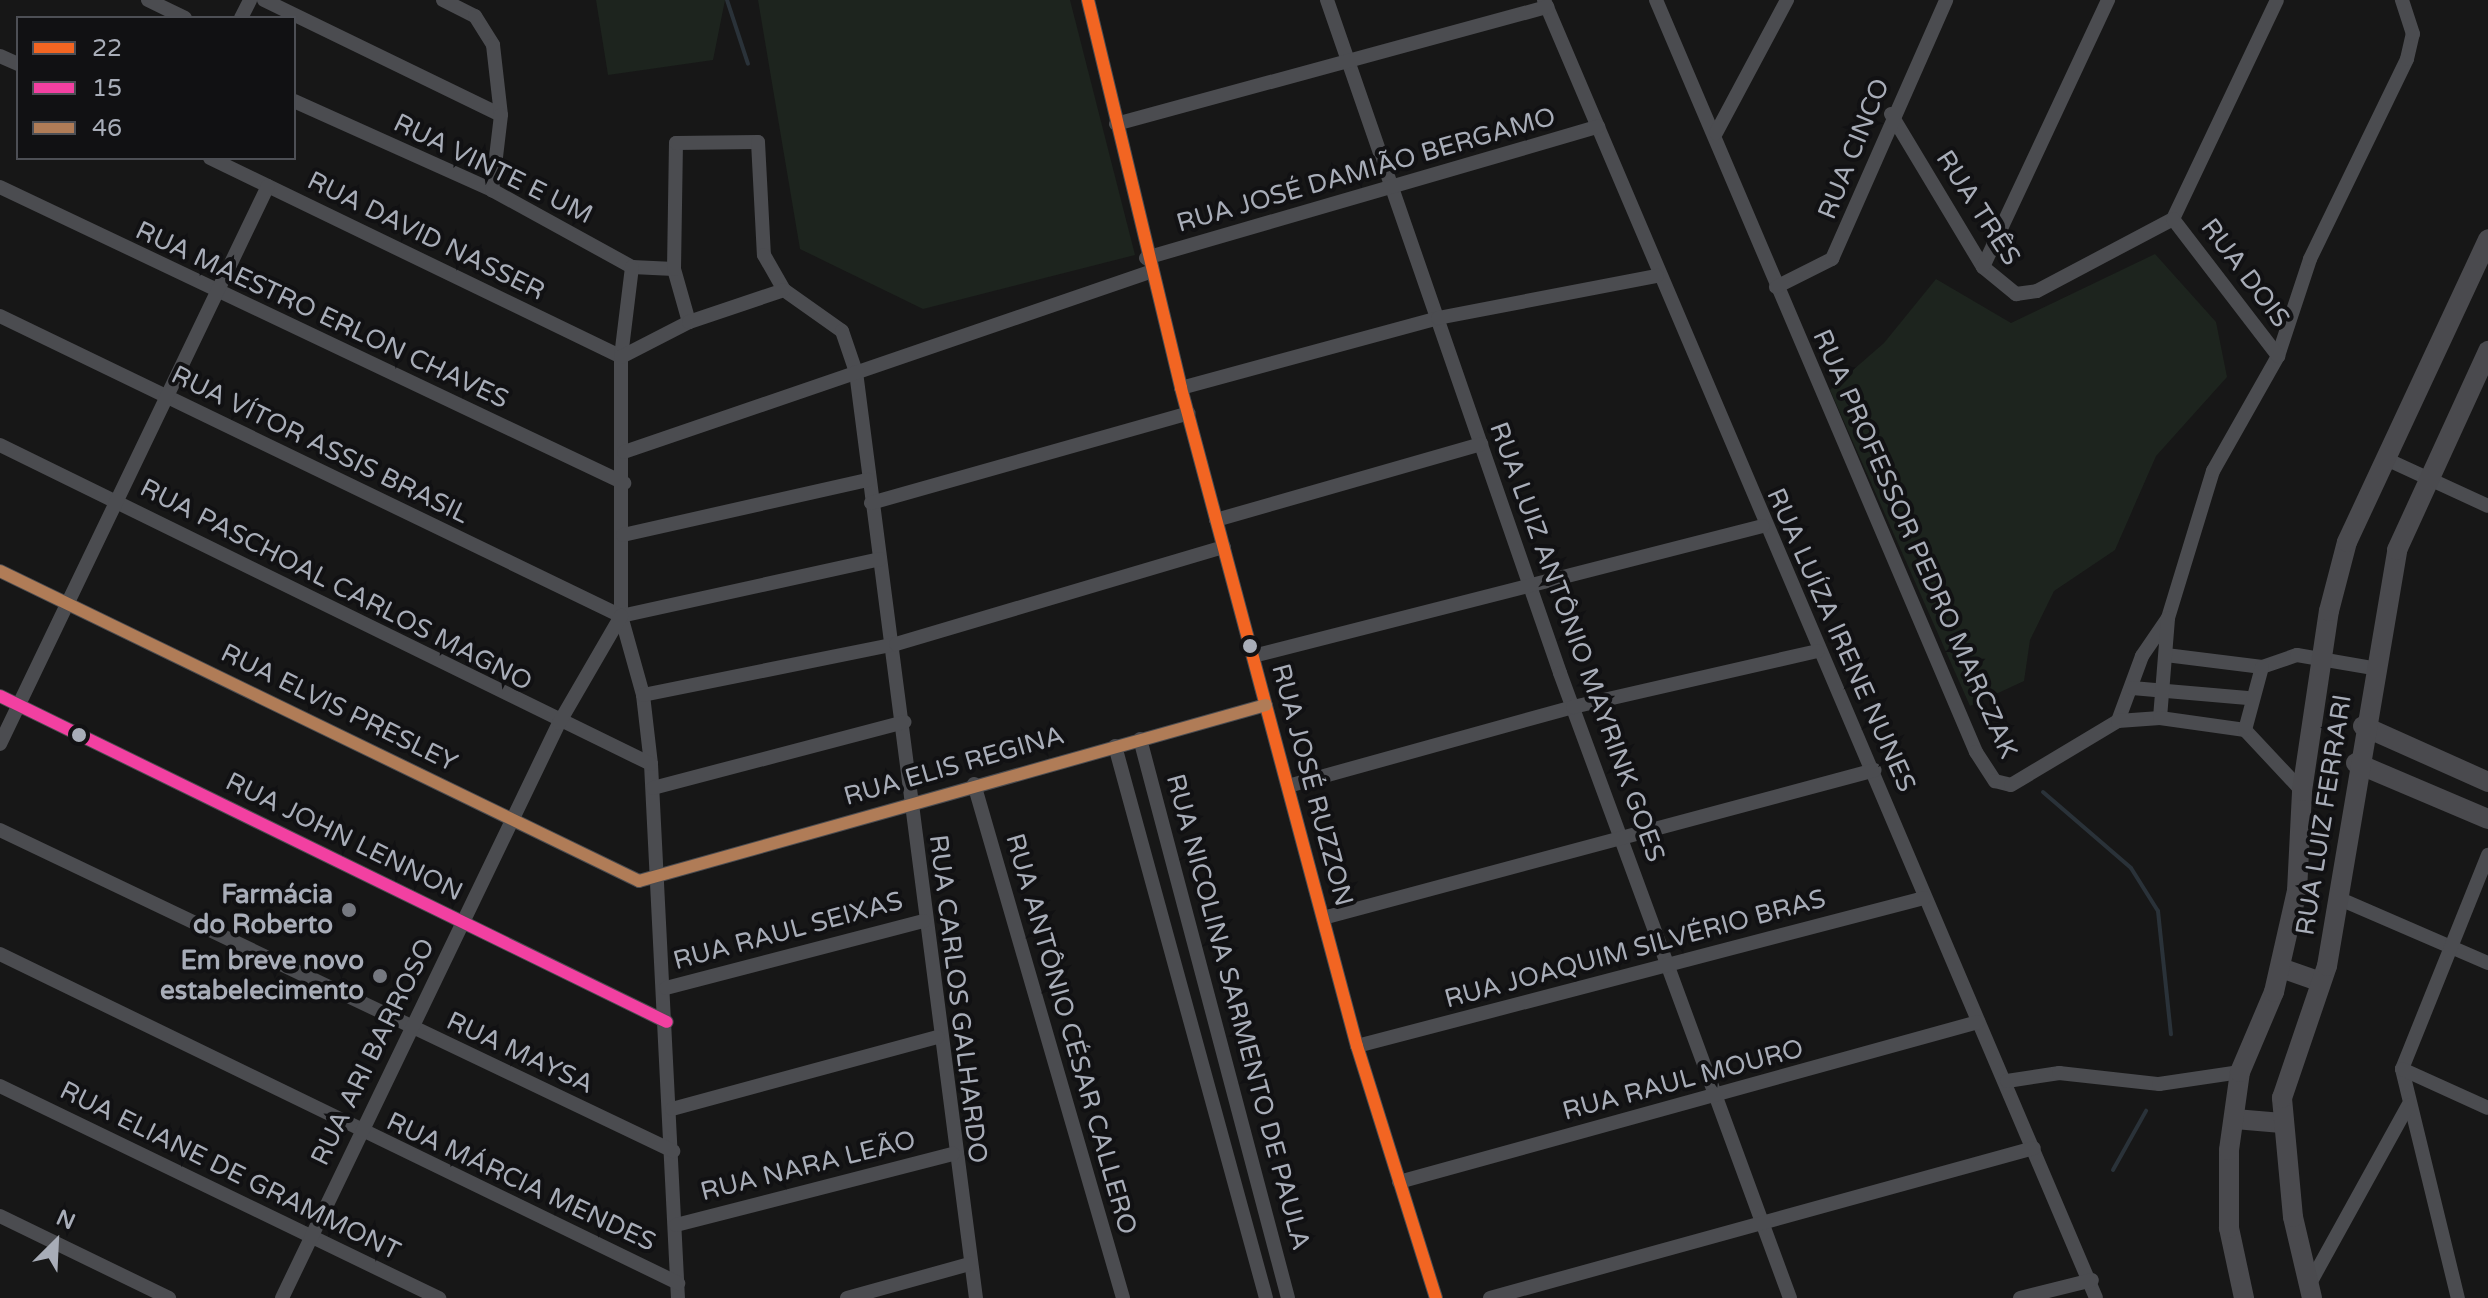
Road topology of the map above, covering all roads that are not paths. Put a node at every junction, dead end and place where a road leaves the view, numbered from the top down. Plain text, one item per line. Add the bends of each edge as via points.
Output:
1 (148, 0) edge
2 (264, 0) edge
3 (443, 0) edge
4 (1088, 0) edge
5 (1327, 0) edge
6 (1656, 0) edge
7 (1787, 0) edge
8 (1946, 0) edge
9 (2108, 0) edge
10 (2277, 0) edge
11 (2402, 0) edge
12 (1546, 4) edge
13 (181, 16) edge
14 (1347, 56) junction
15 (296, 102) edge
16 (1891, 114) junction
17 (501, 115) junction
18 (1116, 124) junction
19 (1598, 127) junction
20 (1716, 133) junction
21 (214, 160) edge
22 (268, 186) junction
23 (0, 187) edge
24 (1393, 189) junction
25 (492, 190) junction
26 (2173, 219) junction
27 (2488, 239) edge
28 (1148, 265) junction
29 (632, 267) junction
30 (1983, 267) junction
31 (674, 269) junction
32 (1657, 276) junction
33 (1776, 287) junction
34 (784, 290) junction
35 (216, 294) junction
36 (0, 316) edge
37 (1438, 318) junction
38 (689, 322) junction
39 (2488, 351) edge
40 (2278, 356) junction
41 (621, 357) junction
42 (856, 372) junction
43 (1181, 388) junction
44 (166, 399) junction
45 (1188, 413) junction
46 (1481, 444) junction
47 (0, 445) edge
48 (624, 452) junction
49 (2386, 459) junction
50 (2430, 479) junction
51 (868, 480) junction
52 (624, 483) junction
53 (116, 502) junction
54 (871, 503) junction
55 (2488, 506) edge
56 (1216, 520) junction
57 (1763, 526) junction
58 (623, 535) junction
59 (1224, 547) junction
60 (880, 559) junction
61 (0, 571) edge
62 (1530, 583) junction
63 (68, 604) junction
64 (621, 616) junction
65 (2168, 618) junction
66 (896, 644) junction
67 (1818, 651) junction
68 (2166, 655) junction
69 (1253, 656) junction
70 (2322, 660) junction
71 (2262, 667) junction
72 (2372, 668) junction
73 (2132, 688) junction
74 (2162, 692) junction
75 (643, 695) junction
76 (0, 696) edge
77 (2248, 698) junction
78 (19, 705) junction
79 (1266, 705) junction
80 (1573, 707) junction
81 (2160, 718) junction
82 (2118, 721) junction
83 (904, 722) junction
84 (559, 723) junction
85 (2363, 726) junction
86 (2245, 730) junction
87 (1140, 739) junction
88 (0, 744) edge
89 (1115, 746) junction
90 (2356, 763) junction
91 (651, 764) junction
92 (1875, 770) junction
93 (2488, 782) edge
94 (974, 784) junction
95 (1288, 786) junction
96 (653, 788) junction
97 (2302, 791) junction
98 (910, 802) junction
99 (512, 818) junction
100 (2488, 819) edge
101 (0, 830) edge
102 (1621, 838) junction
103 (2488, 855) edge
104 (658, 880) junction
105 (1924, 898) junction
106 (2340, 899) junction
107 (1323, 918) junction
108 (923, 921) junction
109 (463, 922) junction
110 (2452, 947) junction
111 (0, 954) edge
112 (2488, 963) edge
113 (1669, 967) junction
114 (2281, 968) junction
115 (2321, 982) junction
116 (666, 988) junction
117 (667, 1022) junction
118 (1978, 1022) junction
119 (412, 1029) junction
120 (937, 1037) junction
121 (1357, 1046) junction
122 (2402, 1069) junction
123 (2240, 1072) junction
124 (2007, 1081) junction
125 (0, 1086) edge
126 (1716, 1097) junction
127 (2408, 1106) junction
128 (2488, 1108) edge
129 (672, 1109) junction
130 (2235, 1119) junction
131 (2282, 1123) junction
132 (361, 1133) junction
133 (2034, 1148) junction
134 (673, 1151) junction
135 (953, 1154) junction
136 (1399, 1182) junction
137 (0, 1216) edge
138 (1762, 1222) junction
139 (676, 1225) junction
140 (310, 1237) junction
141 (970, 1264) junction
142 (2092, 1280) junction
143 (678, 1290) edge
144 (2311, 1292) edge
145 (1528, 1293) edge
146 (169, 1298) edge
147 (282, 1298) edge
148 (439, 1298) edge
149 (847, 1298) edge
150 (976, 1298) edge
151 (1123, 1298) edge
152 (1266, 1298) edge
153 (1288, 1298) edge
154 (1436, 1298) edge
155 (1490, 1298) edge
156 (1790, 1298) edge
157 (2020, 1298) edge
158 (2096, 1298) edge
159 (2244, 1298) edge
160 (2458, 1298) edge

1 - 13 street
2 - 17 street
3 - 17 street via 475,16 493,45
4 - 18 street, RUA JOSÉ RUZZON
5 - 14 street, RUA LUIZ ANTÔNIO MAYRINK GOES
6 - 20 street, RUA PROFESSOR PEDRO MARCZAK
7 - 20 street
8 - 16 street, RUA CINCO
9 - 30 street
10 - 26 street
11 - 40 street via 2413,34 2407,59 2310,259
12 - 14 street
12 - 19 street, RUA LUÍZA IRENE NUNES
14 - 18 street
14 - 24 street, RUA LUIZ ANTÔNIO MAYRINK GOES
15 - 25 street, RUA VINTE E UM
16 - 30 street, RUA TRÊS
16 - 33 street, RUA CINCO via 1832,259
17 - 25 street
18 - 28 street, RUA JOSÉ RUZZON
19 - 24 street, RUA JOSÉ DAMIÃO BERGAMO
19 - 32 street, RUA LUÍZA IRENE NUNES
20 - 33 street, RUA PROFESSOR PEDRO MARCZAK
21 - 22 street, RUA DAVID NASSER
22 - 35 street
22 - 41 street, RUA DAVID NASSER
23 - 35 street, RUA MAESTRO ERLON CHAVES
24 - 28 street, RUA JOSÉ DAMIÃO BERGAMO
24 - 37 street, RUA LUIZ ANTÔNIO MAYRINK GOES
25 - 29 street, RUA VINTE E UM
26 - 30 street, RUA TRÊS via 2037,291 2016,294
26 - 40 street, RUA DOIS
27 - 49 street
28 - 42 street, RUA JOSÉ DAMIÃO BERGAMO
28 - 43 street, RUA JOSÉ RUZZON
29 - 31 street, RUA VINTE E UM
29 - 41 street
31 - 34 street via 676,143 758,142 764,255
31 - 38 street
32 - 37 street
32 - 57 street, RUA LUÍZA IRENE NUNES
33 - 82 street, RUA PROFESSOR PEDRO MARCZAK via 1986,773 2011,785
34 - 38 street
34 - 42 street, RUA CARLOS GALHARDO via 842,331
35 - 44 street
35 - 52 street, RUA MAESTRO ERLON CHAVES
36 - 44 street, RUA VÍTOR ASSIS BRASIL
37 - 43 street
37 - 46 street, RUA LUIZ ANTÔNIO MAYRINK GOES
38 - 41 street
39 - 50 street, RUA LUIZ FERRARI
40 - 65 street via 2213,471
41 - 48 street
42 - 48 street, RUA JOSÉ DAMIÃO BERGAMO
42 - 51 street, RUA CARLOS GALHARDO
43 - 45 street, RUA JOSÉ RUZZON
44 - 53 street
44 - 64 street, RUA VÍTOR ASSIS BRASIL
45 - 54 street
45 - 56 street, RUA JOSÉ RUZZON
46 - 56 street
46 - 62 street, RUA LUIZ ANTÔNIO MAYRINK GOES
47 - 53 street, RUA PASCHOAL CARLOS MAGNO
48 - 52 street
49 - 50 street
49 - 70 street via 2347,542
50 - 55 street
50 - 72 street, RUA LUIZ FERRARI via 2397,550
51 - 54 street, RUA CARLOS GALHARDO
51 - 58 street
52 - 58 street
53 - 63 street
53 - 84 street, RUA PASCHOAL CARLOS MAGNO
54 - 60 street, RUA CARLOS GALHARDO
56 - 59 street, RUA JOSÉ RUZZON
57 - 62 street
57 - 67 street, RUA LUÍZA IRENE NUNES
58 - 64 street
59 - 66 street
59 - 69 street, RUA JOSÉ RUZZON
60 - 64 street
60 - 66 street, RUA CARLOS GALHARDO
61 - 63 street, RUA ELVIS PRESLEY
62 - 69 street
62 - 80 street, RUA LUIZ ANTÔNIO MAYRINK GOES
63 - 78 street
63 - 99 street, RUA ELVIS PRESLEY
64 - 75 street
64 - 84 street, RUA ARI BARROSO
65 - 68 street
65 - 73 street via 2142,656
66 - 75 street
66 - 83 street, RUA CARLOS GALHARDO
67 - 80 street
67 - 92 street, RUA LUÍZA IRENE NUNES
68 - 71 street
68 - 74 street
69 - 79 street, RUA JOSÉ RUZZON
70 - 71 street via 2297,655
70 - 72 street
70 - 97 street
71 - 77 street
72 - 85 street, RUA LUIZ FERRARI
73 - 74 street
73 - 82 street
74 - 77 street
74 - 81 street
75 - 91 street
76 - 78 street, RUA JOHN LENNON
77 - 86 street
78 - 88 street
78 - 109 street, RUA JOHN LENNON
79 - 87 street, RUA ELIS REGINA
79 - 95 street, RUA JOSÉ RUZZON
80 - 95 street
80 - 102 street, RUA LUIZ ANTÔNIO MAYRINK GOES
81 - 82 street
81 - 86 street
83 - 96 street
83 - 98 street, RUA CARLOS GALHARDO
84 - 91 street, RUA PASCHOAL CARLOS MAGNO
84 - 99 street, RUA ARI BARROSO
85 - 90 street, RUA LUIZ FERRARI
85 - 93 street
86 - 97 street
87 - 89 street, RUA ELIS REGINA
87 - 153 street, RUA NICOLINA SARMENTO DE PAULA
89 - 94 street, RUA ELIS REGINA
89 - 152 street, RUA NICOLINA SARMENTO DE PAULA
90 - 100 street
90 - 106 street, RUA LUIZ FERRARI
91 - 96 street
92 - 102 street
92 - 105 street, RUA LUÍZA IRENE NUNES
94 - 98 street, RUA ELIS REGINA
94 - 151 street, RUA ANTÔNIO CÉSAR CALLERO
95 - 107 street, RUA JOSÉ RUZZON
96 - 104 street
97 - 114 street via 2297,891
98 - 104 street, RUA ELIS REGINA
98 - 108 street, RUA CARLOS GALHARDO
99 - 104 street, RUA ELVIS PRESLEY via 627,878
99 - 109 street, RUA ARI BARROSO
101 - 119 street, RUA MAYSA
102 - 107 street
102 - 113 street, RUA LUIZ ANTÔNIO MAYRINK GOES
103 - 110 street
104 - 116 street
105 - 113 street, RUA JOAQUIM SILVÉRIO BRAS
105 - 118 street, RUA LUÍZA IRENE NUNES
106 - 110 street
106 - 115 street, RUA LUIZ FERRARI
107 - 121 street, RUA JOSÉ RUZZON
108 - 116 street, RUA RAUL SEIXAS
108 - 120 street, RUA CARLOS GALHARDO
109 - 117 street, RUA JOHN LENNON
109 - 119 street, RUA ARI BARROSO
110 - 112 street
110 - 122 street
111 - 132 street, RUA MÁRCIA MENDES
113 - 121 street, RUA JOAQUIM SILVÉRIO BRAS
113 - 126 street, RUA LUIZ ANTÔNIO MAYRINK GOES
114 - 115 street
114 - 123 street
115 - 131 street, RUA LUIZ FERRARI via 2282,1098
116 - 117 street
117 - 129 street
118 - 124 street, RUA LUÍZA IRENE NUNES
118 - 126 street, RUA RAUL MOURO
119 - 132 street, RUA ARI BARROSO
119 - 134 street, RUA MAYSA
120 - 129 street
120 - 135 street, RUA CARLOS GALHARDO
121 - 136 street, RUA JOSÉ RUZZON
122 - 127 street
122 - 128 street
123 - 124 street via 2159,1084 2059,1073
123 - 130 street
124 - 133 street, RUA LUÍZA IRENE NUNES
125 - 140 street, RUA ELIANE DE GRAMMONT
126 - 136 street, RUA RAUL MOURO
126 - 138 street, RUA LUIZ ANTÔNIO MAYRINK GOES
127 - 144 street
127 - 160 street
129 - 134 street
130 - 131 street
130 - 159 street via 2226,1187
131 - 144 street, RUA LUIZ FERRARI
132 - 140 street, RUA ARI BARROSO
132 - 143 street, RUA MÁRCIA MENDES
133 - 138 street
133 - 142 street, RUA LUÍZA IRENE NUNES
134 - 139 street
135 - 139 street, RUA NARA LEÃO
135 - 141 street, RUA CARLOS GALHARDO
136 - 154 street, RUA JOSÉ RUZZON
137 - 146 street
138 - 145 street
138 - 156 street, RUA LUIZ ANTÔNIO MAYRINK GOES
139 - 143 street
140 - 147 street, RUA ARI BARROSO
140 - 148 street, RUA ELIANE DE GRAMMONT
141 - 149 street
141 - 150 street, RUA CARLOS GALHARDO
142 - 157 street
142 - 158 street, RUA LUÍZA IRENE NUNES
145 - 155 street

